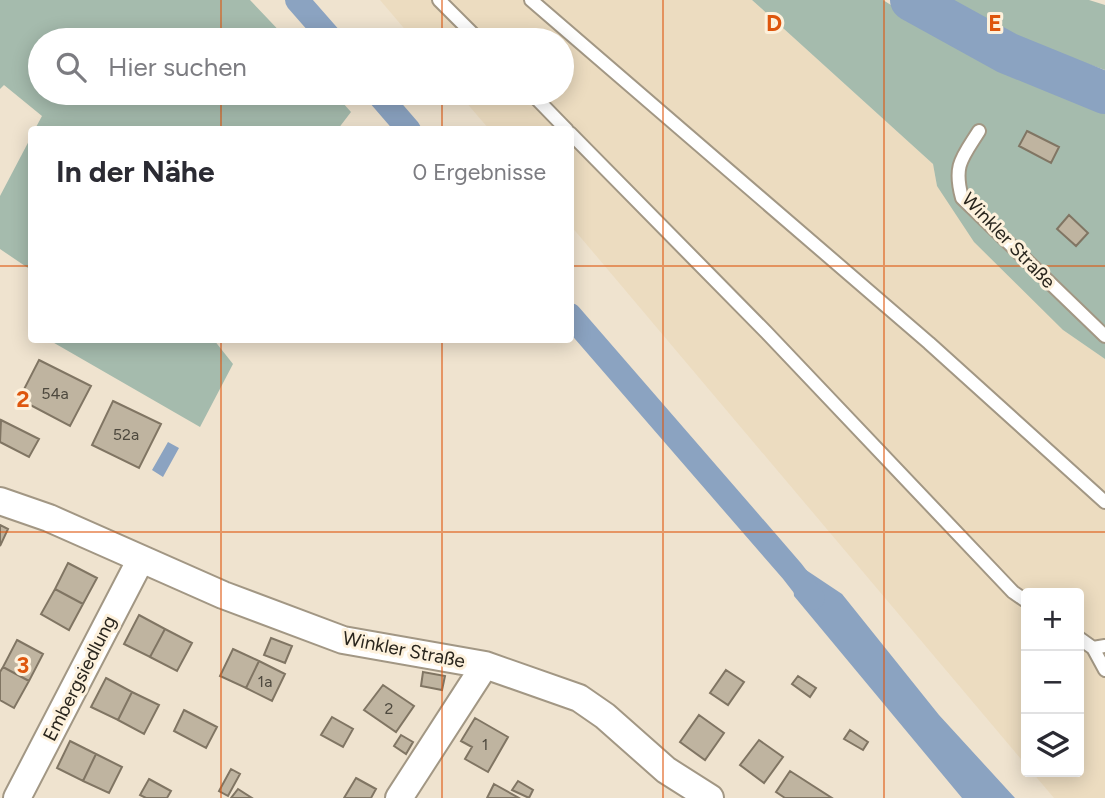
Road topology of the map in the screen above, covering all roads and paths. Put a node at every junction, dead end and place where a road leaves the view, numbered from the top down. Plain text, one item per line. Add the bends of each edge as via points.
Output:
1 (439, 0) edge
2 (531, 0) edge
3 (467, 28) edge
4 (563, 28) edge
5 (574, 37) edge
6 (543, 105) edge
7 (564, 126) edge
8 (979, 131) dead end
9 (574, 136) edge
10 (1105, 336) edge
11 (0, 501) edge
12 (1105, 502) edge
13 (141, 559) junction
14 (1021, 598) edge
15 (1099, 647) edge
16 (485, 664) junction
17 (1105, 670) edge
18 (17, 798) edge
19 (399, 798) edge
20 (710, 798) edge

1 - 3 lane
2 - 4 lane
5 - 12 lane via 929,343
6 - 7 lane
8 - 10 lane, Winkler Straße via 961,159 957,179 962,198
9 - 14 lane
11 - 13 street, Winkler Straße
13 - 16 street, Winkler Straße via 343,639
13 - 18 street, Embergsiedlung
15 - 17 lane
16 - 19 street
16 - 20 street, Winkler Straße via 579,698 666,770

